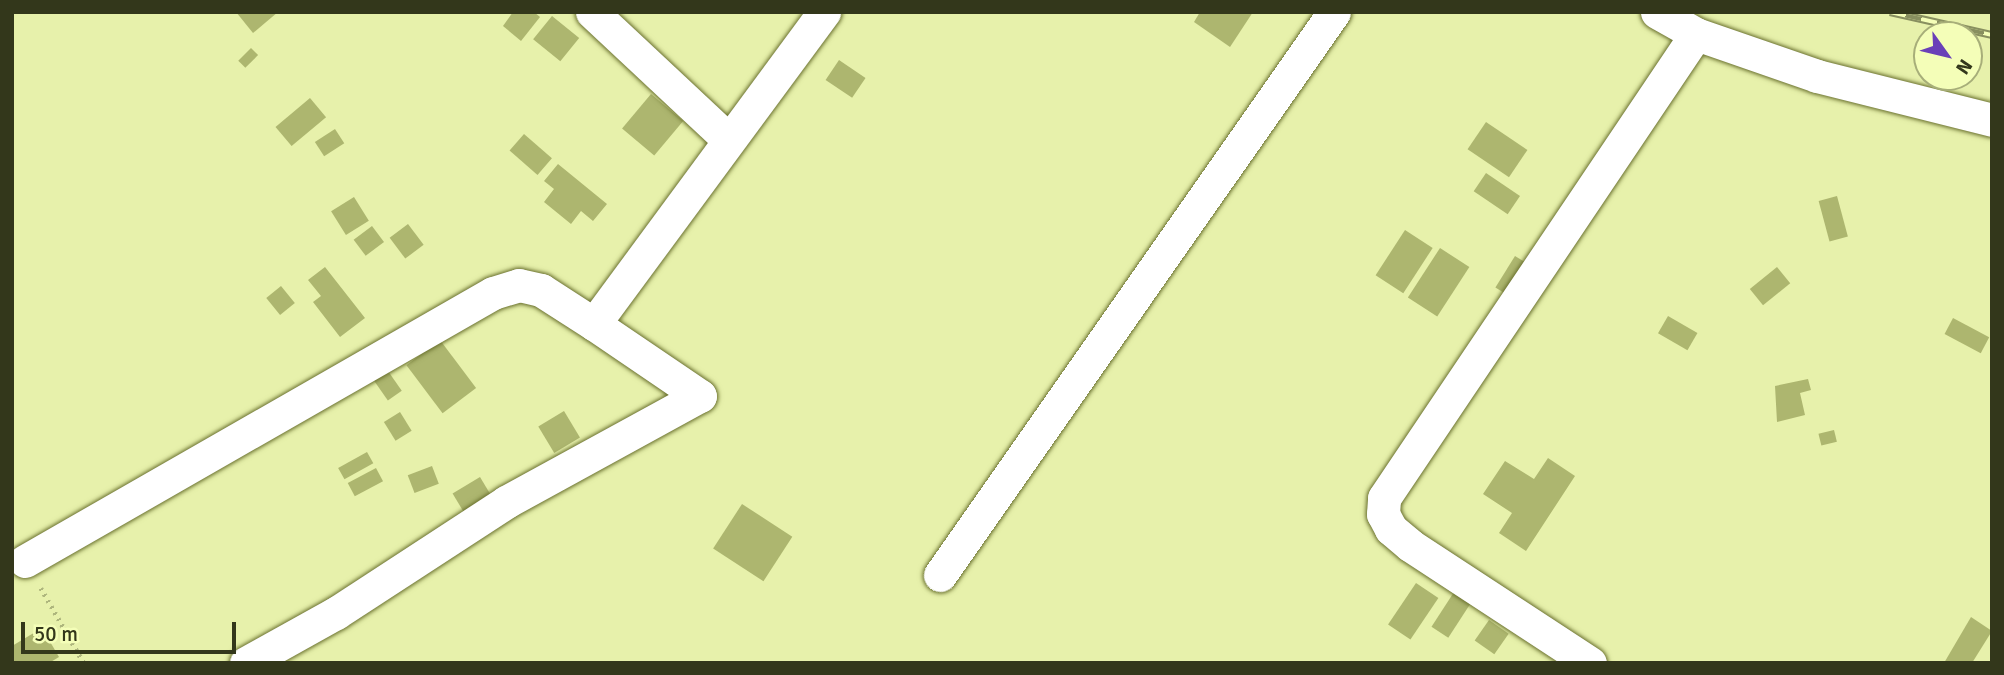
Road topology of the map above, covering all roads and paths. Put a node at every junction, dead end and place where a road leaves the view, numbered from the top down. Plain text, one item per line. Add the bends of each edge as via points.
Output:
1 (592, 12) edge
2 (824, 12) edge
3 (1334, 12) edge
4 (1657, 12) edge
5 (1696, 34) junction
6 (1992, 120) edge
7 (729, 140) junction
8 (594, 324) junction
9 (25, 561) joint
10 (940, 575) dead end
11 (84, 663) edge
12 (246, 663) edge
13 (1590, 663) edge

1 - 7 street
2 - 7 street
3 - 10 street
4 - 5 street
5 - 6 street via 1817,76
5 - 13 street via 1384,498 1383,514 1391,529 1410,545
7 - 8 street
8 - 9 street via 541,290 519,285 492,293
8 - 12 street via 700,396 506,502 336,613
9 - 11 path

